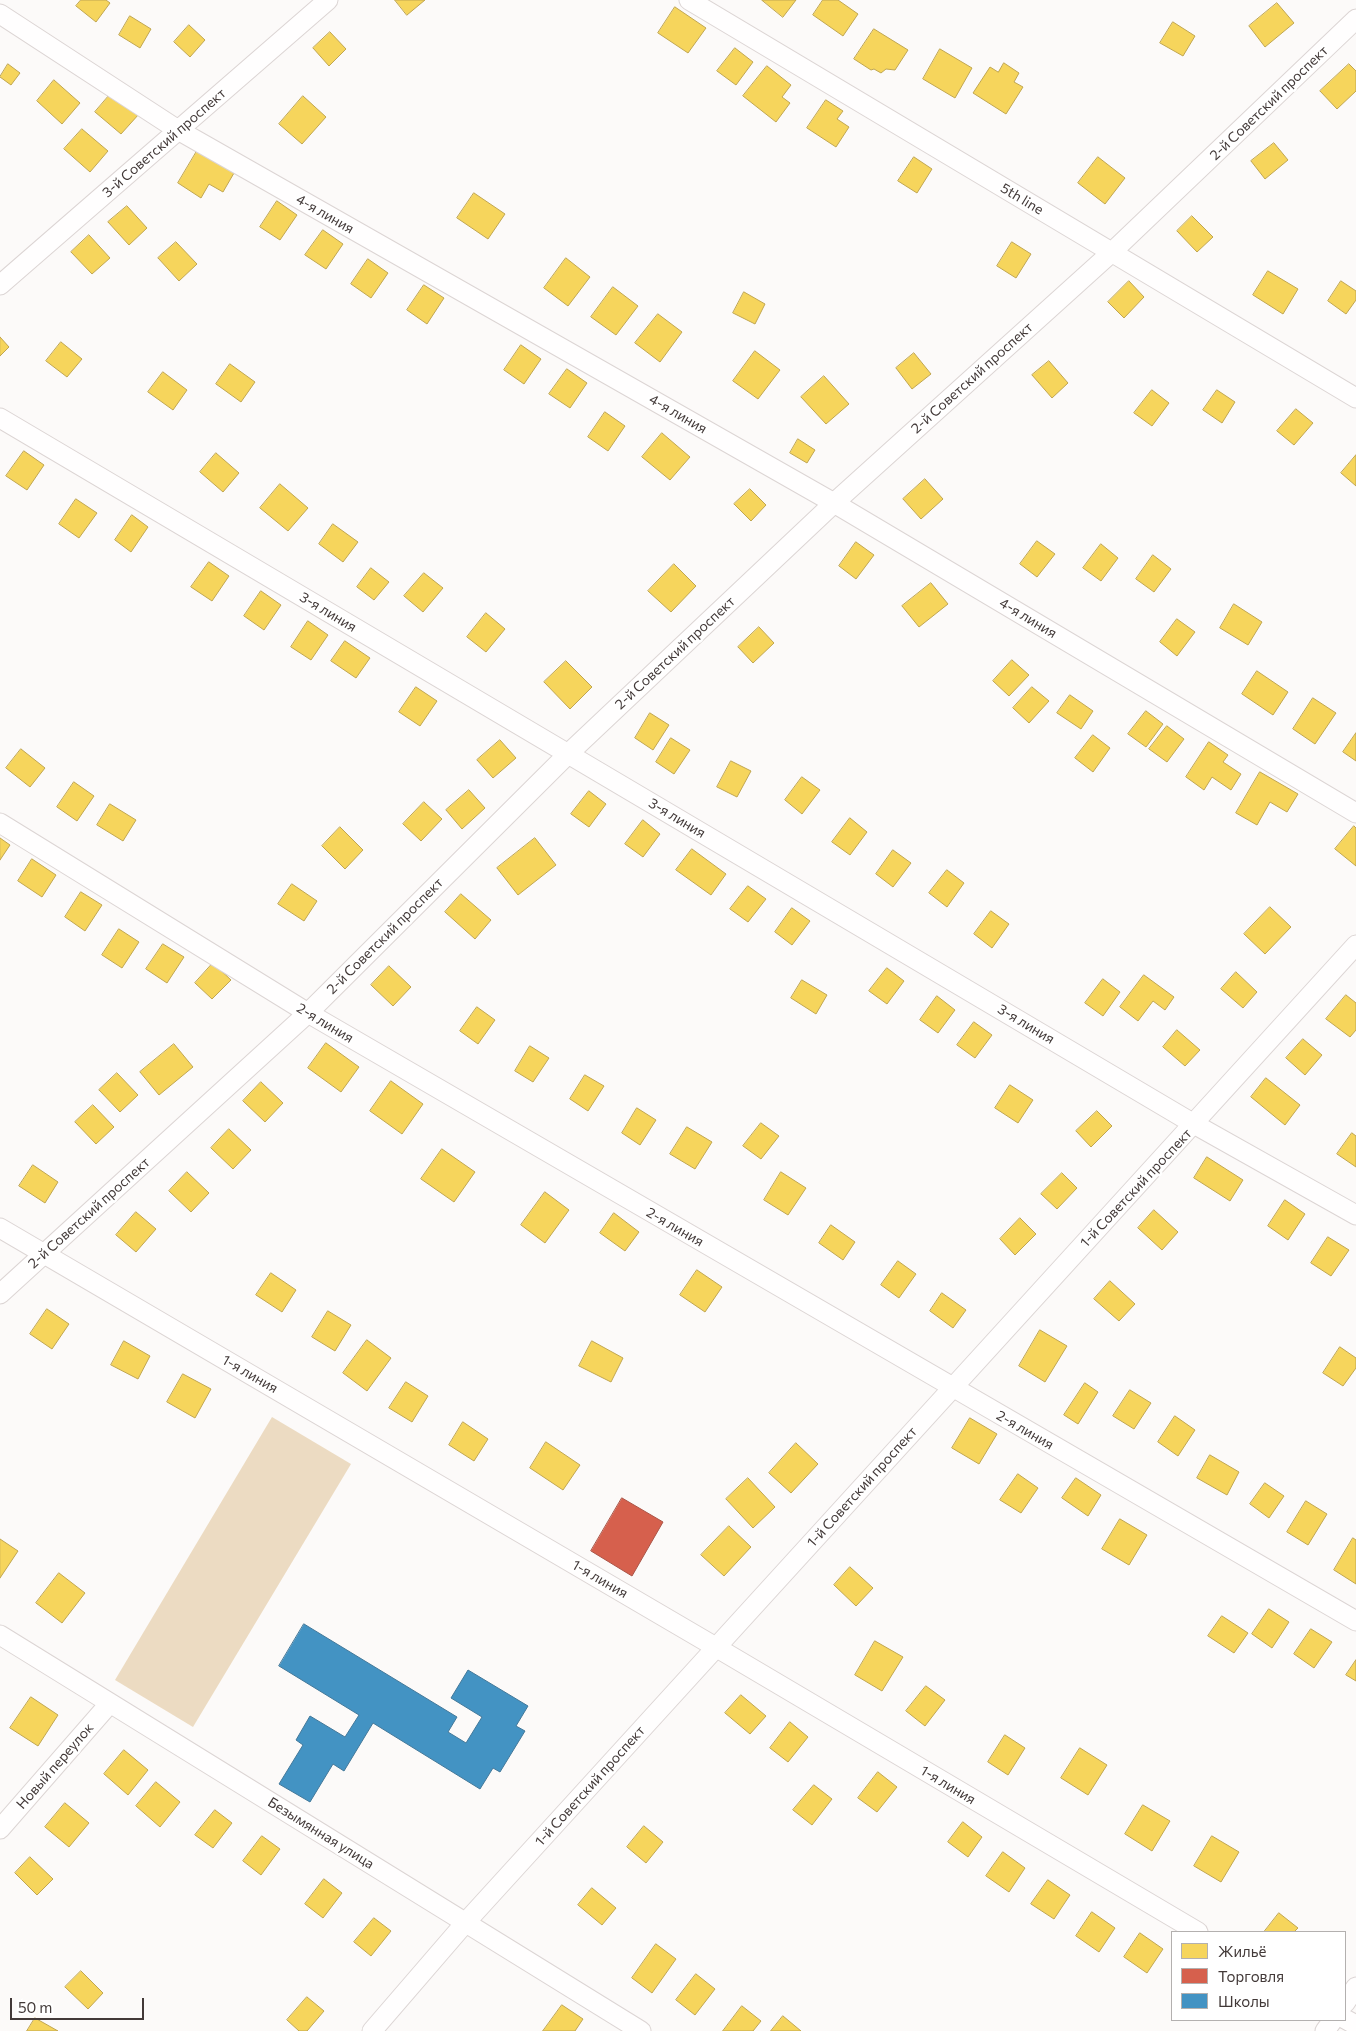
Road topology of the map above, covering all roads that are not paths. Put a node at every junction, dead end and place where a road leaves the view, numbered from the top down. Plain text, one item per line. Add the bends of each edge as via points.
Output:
1 (328, 0) edge
2 (689, 0) edge
3 (0, 14) edge
4 (1356, 19) edge
5 (178, 130) junction
6 (1112, 252) junction
7 (0, 285) edge
8 (1356, 398) edge
9 (0, 418) edge
10 (834, 503) junction
11 (568, 754) junction
12 (1356, 813) edge
13 (0, 823) edge
14 (1356, 945) edge
15 (308, 1013) junction
16 (1194, 1124) junction
17 (1356, 1215) edge
18 (0, 1228) edge
19 (44, 1254) junction
20 (0, 1294) edge
21 (952, 1388) junction
22 (1356, 1621) edge
23 (0, 1635) edge
24 (716, 1647) junction
25 (110, 1703) junction
26 (0, 1829) edge
27 (466, 1922) junction
28 (1196, 1931) edge
29 (1356, 1987) edge
30 (1346, 2002) edge
31 (372, 2031) edge
32 (641, 2031) edge

1 - 5 street, 3-й Советский проспект
2 - 6 street, 5th line
3 - 5 street, 4-я линия
4 - 6 street, 2-й Советский проспект
5 - 7 street, 3-й Советский проспект
5 - 10 street, 4-я линия
6 - 8 street, 5th line
6 - 10 street, 2-й Советский проспект
9 - 11 street, 3-я линия
10 - 11 street, 2-й Советский проспект
10 - 12 street, 4-я линия
11 - 15 street, 2-й Советский проспект
11 - 16 street, 3-я линия
13 - 15 street, 2-я линия
14 - 16 street, 1-й Советский проспект
15 - 19 street, 2-й Советский проспект
15 - 21 street, 2-я линия
16 - 17 street, 3-я линия
16 - 21 street, 1-й Советский проспект
18 - 19 street, 1-я линия
19 - 20 street, 2-й Советский проспект
19 - 24 street, 1-я линия
21 - 22 street, 2-я линия
21 - 24 street, 1-й Советский проспект
23 - 25 street, Безымянная улица
24 - 27 street, 1-й Советский проспект
24 - 28 street, 1-я линия
25 - 26 street, Новый переулок
25 - 27 street, Безымянная улица
27 - 31 street, 1-й Советский проспект
27 - 32 street, Безымянная улица
29 - 30 street

